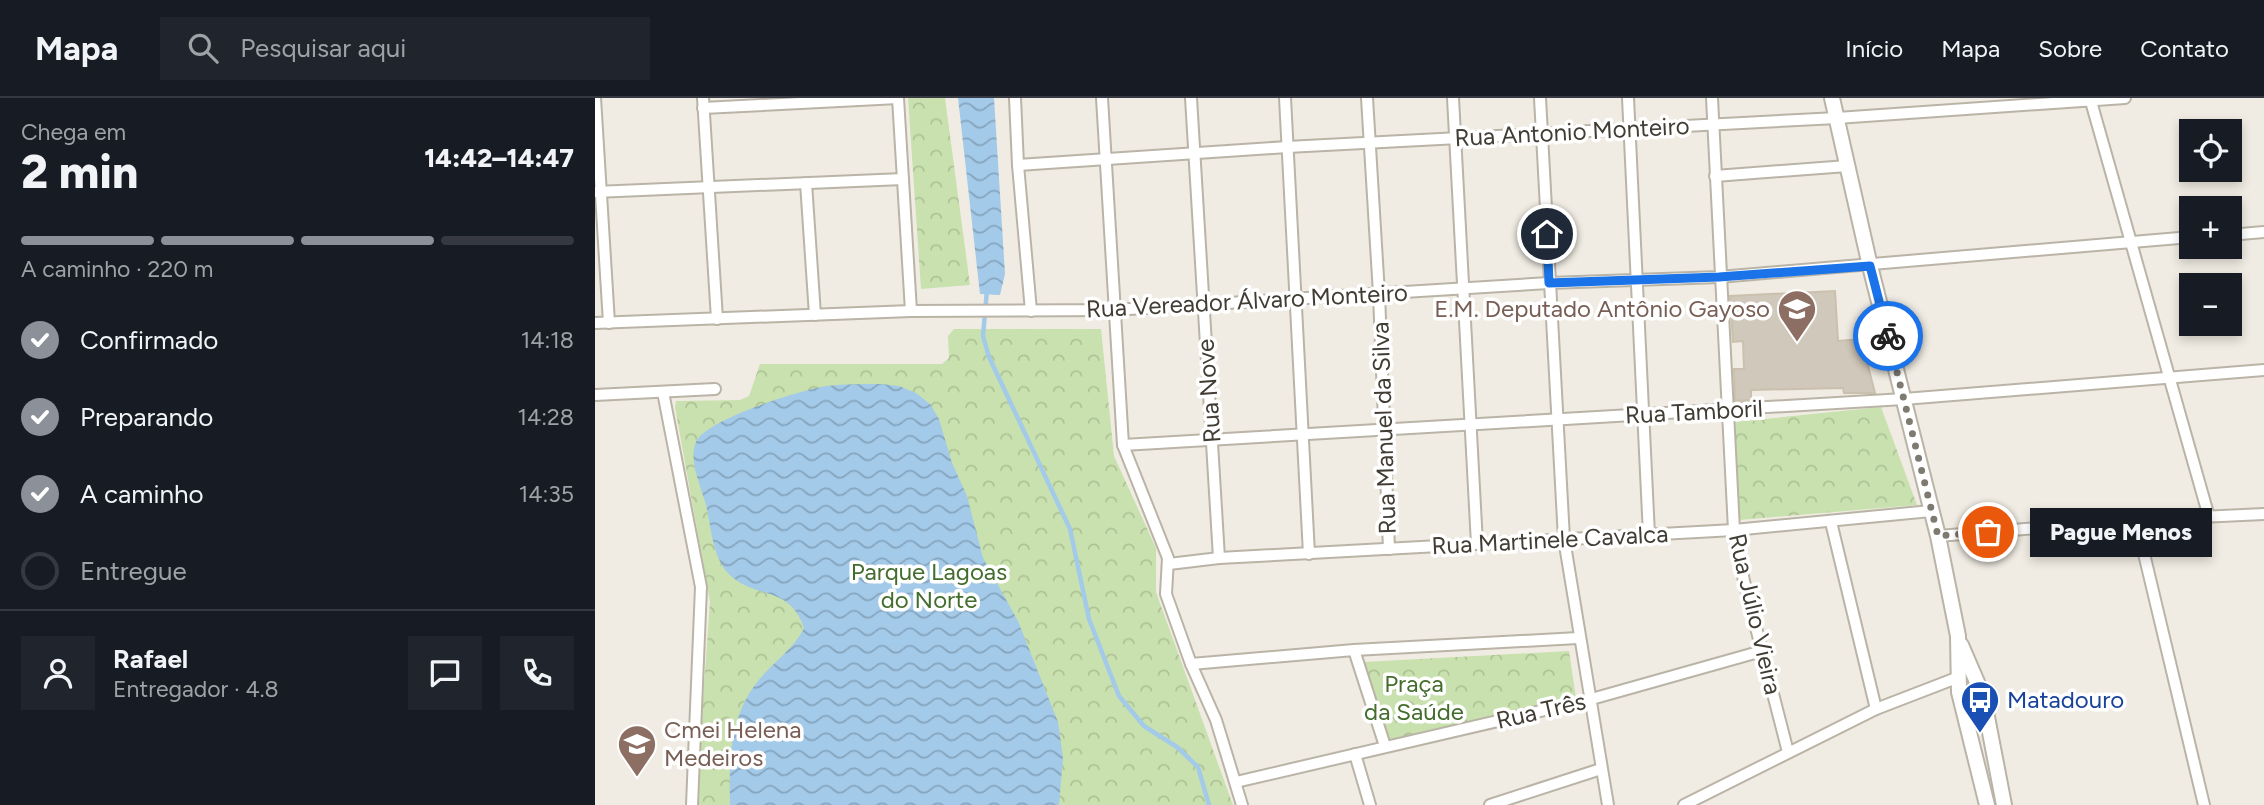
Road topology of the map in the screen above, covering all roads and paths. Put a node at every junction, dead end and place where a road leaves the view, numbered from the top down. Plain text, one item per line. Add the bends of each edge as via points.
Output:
1 (595, 98) edge
2 (898, 98) edge
3 (1015, 98) edge
4 (1102, 98) edge
5 (1191, 98) edge
6 (1285, 98) edge
7 (1367, 98) edge
8 (1453, 98) edge
9 (1540, 98) edge
10 (1628, 98) edge
11 (1712, 98) edge
12 (1832, 98) edge
13 (2125, 98) edge
14 (2091, 100) edge
15 (703, 103) edge
16 (1837, 118) junction
17 (1714, 124) junction
18 (1630, 129) junction
19 (1542, 135) junction
20 (1456, 139) junction
21 (1370, 144) junction
22 (1287, 147) junction
23 (1193, 153) junction
24 (1106, 159) junction
25 (1018, 165) junction
26 (1847, 166) junction
27 (1715, 176) junction
28 (903, 179) junction
29 (806, 183) junction
30 (709, 187) junction
31 (598, 192) edge
32 (2264, 232) edge
33 (2242, 234) edge
34 (2179, 238) edge
35 (2129, 242) junction
36 (1870, 266) junction
37 (1719, 277) junction
38 (1637, 280) junction
39 (1549, 283) junction
40 (1465, 290) junction
41 (1379, 294) junction
42 (1295, 299) junction
43 (1204, 304) junction
44 (1113, 310) junction
45 (911, 311) junction
46 (1031, 311) junction
47 (815, 315) junction
48 (717, 319) junction
49 (595, 323) edge
50 (610, 323) junction
51 (2264, 370) edge
52 (2171, 376) junction
53 (715, 389) dead end
54 (663, 392) junction
55 (595, 395) edge
56 (1904, 399) junction
57 (1728, 410) junction
58 (1643, 415) junction
59 (1558, 419) junction
60 (1469, 425) junction
61 (1385, 429) junction
62 (1304, 435) junction
63 (1212, 438) junction
64 (1123, 445) junction
65 (1931, 511) junction
66 (2264, 514) edge
67 (2209, 517) junction
68 (2136, 520) junction
69 (1831, 522) junction
70 (1734, 530) junction
71 (1649, 535) junction
72 (1938, 536) junction
73 (1564, 539) junction
74 (1477, 544) junction
75 (1389, 549) junction
76 (1309, 554) junction
77 (1219, 558) junction
78 (1169, 564) junction
79 (1958, 636) junction
80 (1579, 638) junction
81 (1354, 650) junction
82 (1762, 651) junction
83 (1191, 664) junction
84 (1959, 677) junction
85 (1588, 700) junction
86 (1876, 709) junction
87 (1385, 746) junction
88 (1789, 751) junction
89 (1355, 754) junction
90 (1601, 769) junction
91 (1236, 782) junction
92 (692, 805) edge
93 (1242, 805) edge
94 (1370, 805) edge
95 (1490, 805) edge
96 (1608, 805) edge
97 (1685, 805) edge
98 (1987, 805) edge
99 (2004, 805) edge
100 (2204, 805) edge

1 - 31 street
2 - 15 street
2 - 28 street
3 - 25 street
4 - 24 street
5 - 23 street, Rua Nove
6 - 22 street
7 - 21 street, Rua Manuel da Silva
8 - 20 street
9 - 19 street
10 - 18 street
11 - 17 street, Rua Júlio Vieira
12 - 16 street
13 - 14 street, Rua Antonio Monteiro
14 - 16 street, Rua Antonio Monteiro
14 - 35 street
15 - 30 street
16 - 17 street, Rua Antonio Monteiro
16 - 26 street
17 - 18 street, Rua Antonio Monteiro
17 - 27 street, Rua Júlio Vieira
18 - 19 street, Rua Antonio Monteiro
18 - 38 street
19 - 20 street, Rua Antonio Monteiro
19 - 39 street
20 - 21 street, Rua Antonio Monteiro
20 - 40 street
21 - 22 street, Rua Antonio Monteiro
21 - 41 street, Rua Manuel da Silva
22 - 23 street, Rua Antonio Monteiro
22 - 42 street
23 - 24 street, Rua Antonio Monteiro
23 - 43 street, Rua Nove
24 - 25 street, Rua Antonio Monteiro
24 - 44 street
25 - 46 street
26 - 27 street
26 - 36 street
27 - 37 street, Rua Júlio Vieira
28 - 29 street
28 - 45 street
29 - 30 street
29 - 47 street
30 - 31 street
30 - 48 street
31 - 50 street
32 - 33 street
34 - 35 street, Rua Vereador Álvaro Monteiro
35 - 36 street, Rua Vereador Álvaro Monteiro
35 - 52 street
36 - 37 street, Rua Vereador Álvaro Monteiro
36 - 56 street
37 - 38 street, Rua Vereador Álvaro Monteiro
37 - 57 street, Rua Júlio Vieira
38 - 39 street, Rua Vereador Álvaro Monteiro
38 - 58 street
39 - 40 street, Rua Vereador Álvaro Monteiro
39 - 59 street
40 - 41 street, Rua Vereador Álvaro Monteiro
40 - 60 street
41 - 42 street, Rua Vereador Álvaro Monteiro
41 - 61 street, Rua Manuel da Silva
42 - 43 street, Rua Vereador Álvaro Monteiro
42 - 62 street
43 - 44 street, Rua Vereador Álvaro Monteiro
43 - 63 street, Rua Nove
44 - 46 street, Rua Vereador Álvaro Monteiro
44 - 64 street
45 - 46 street, Rua Vereador Álvaro Monteiro
45 - 47 street, Rua Vereador Álvaro Monteiro
47 - 48 street, Rua Vereador Álvaro Monteiro
48 - 50 street, Rua Vereador Álvaro Monteiro
49 - 50 street, Rua Vereador Álvaro Monteiro
51 - 52 street, Rua Tamboril
52 - 56 street, Rua Tamboril
52 - 67 street
53 - 54 street
54 - 55 street
54 - 92 street via 701,587
56 - 57 street, Rua Tamboril
56 - 65 street
57 - 58 street, Rua Tamboril
57 - 70 street, Rua Júlio Vieira
58 - 59 street, Rua Tamboril
58 - 71 street
59 - 60 street, Rua Tamboril
59 - 73 street
60 - 61 street, Rua Tamboril
60 - 74 street
61 - 62 street, Rua Tamboril
61 - 75 street, Rua Manuel da Silva
62 - 63 street, Rua Tamboril
62 - 76 street
63 - 64 street, Rua Tamboril
63 - 77 street, Rua Nove
64 - 78 street
65 - 69 street, Rua Martinele Cavalca
65 - 72 street
66 - 67 street
67 - 68 street
68 - 72 street
68 - 100 street
69 - 70 street, Rua Martinele Cavalca
69 - 86 street
70 - 71 street, Rua Martinele Cavalca
70 - 82 street, Rua Júlio Vieira
71 - 73 street, Rua Martinele Cavalca
72 - 79 street
73 - 74 street, Rua Martinele Cavalca
73 - 80 street
74 - 75 street, Rua Martinele Cavalca
75 - 76 street, Rua Martinele Cavalca
76 - 77 street, Rua Martinele Cavalca
77 - 78 street, Rua Martinele Cavalca
78 - 83 street via 1166,594
79 - 84 street
79 - 99 street via 1983,696
80 - 81 street
80 - 85 street
81 - 83 street
81 - 87 street
82 - 85 street, Rua Três
82 - 88 street, Rua Júlio Vieira
83 - 91 street
84 - 86 street
84 - 98 street
85 - 87 street, Rua Três
85 - 90 street
86 - 88 street
87 - 89 street, Rua Três
88 - 97 street
89 - 91 street, Rua Três
89 - 94 street
90 - 95 street
90 - 96 street
91 - 93 street

